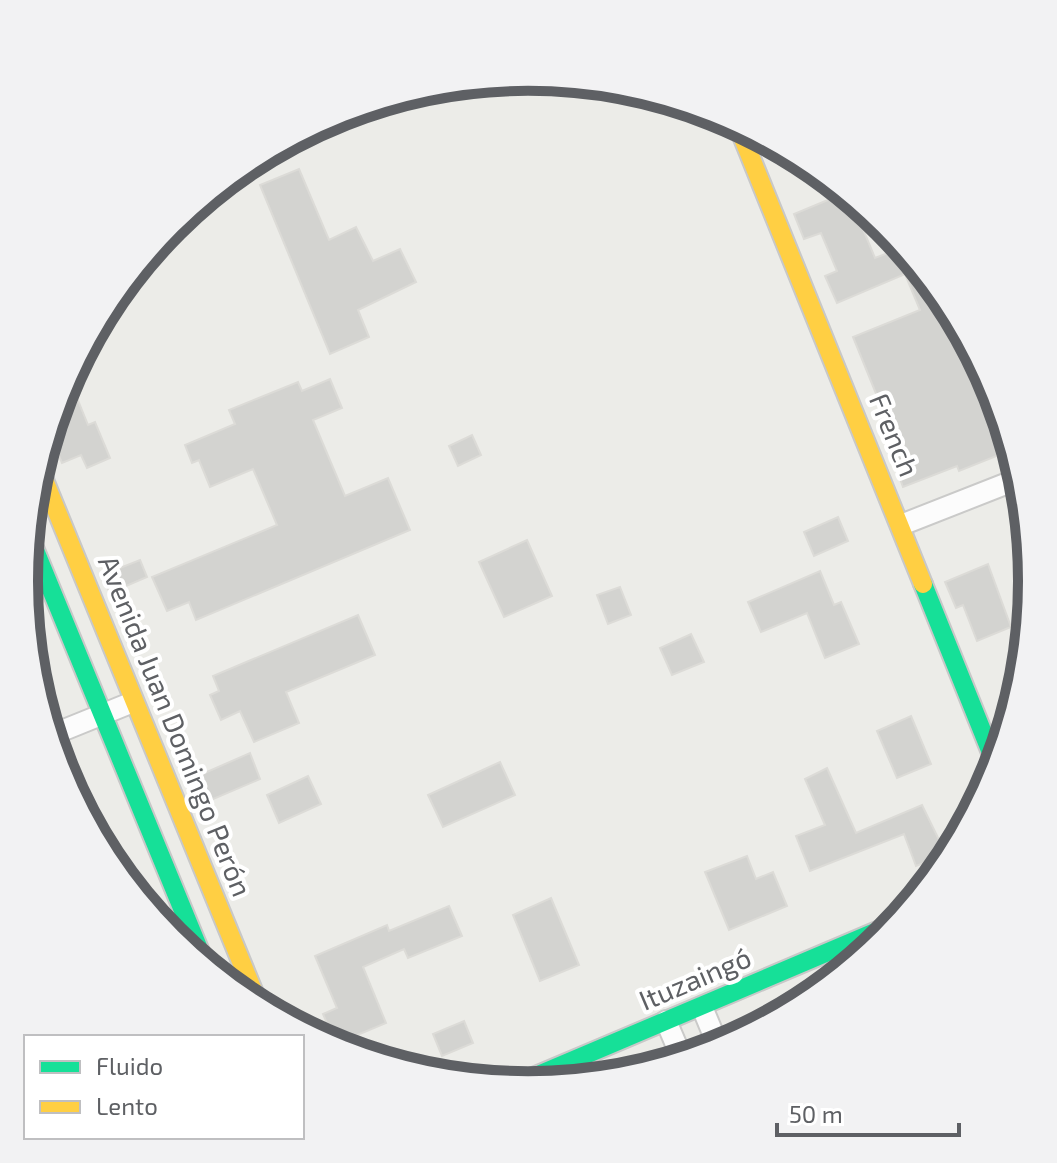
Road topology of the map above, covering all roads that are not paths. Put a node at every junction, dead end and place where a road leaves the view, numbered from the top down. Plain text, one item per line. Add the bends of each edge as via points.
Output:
1 (744, 142) edge
2 (1009, 483) edge
3 (47, 487) edge
4 (901, 525) junction
5 (39, 560) edge
6 (133, 702) junction
7 (101, 716) junction
8 (62, 731) edge
9 (989, 749) edge
10 (867, 936) edge
11 (195, 941) edge
12 (251, 985) edge
13 (702, 1007) junction
14 (666, 1021) junction
15 (714, 1036) edge
16 (678, 1048) edge
17 (547, 1071) edge

1 - 4 street, French
2 - 4 street
3 - 6 street, Avenida Juan Domingo Perón
4 - 9 street, French
5 - 7 street
6 - 7 street
6 - 12 street, Avenida Juan Domingo Perón
7 - 8 street
7 - 11 street
10 - 13 street, Ituzaingó
13 - 14 street, Ituzaingó
13 - 15 street
14 - 16 street
14 - 17 street, Ituzaingó

